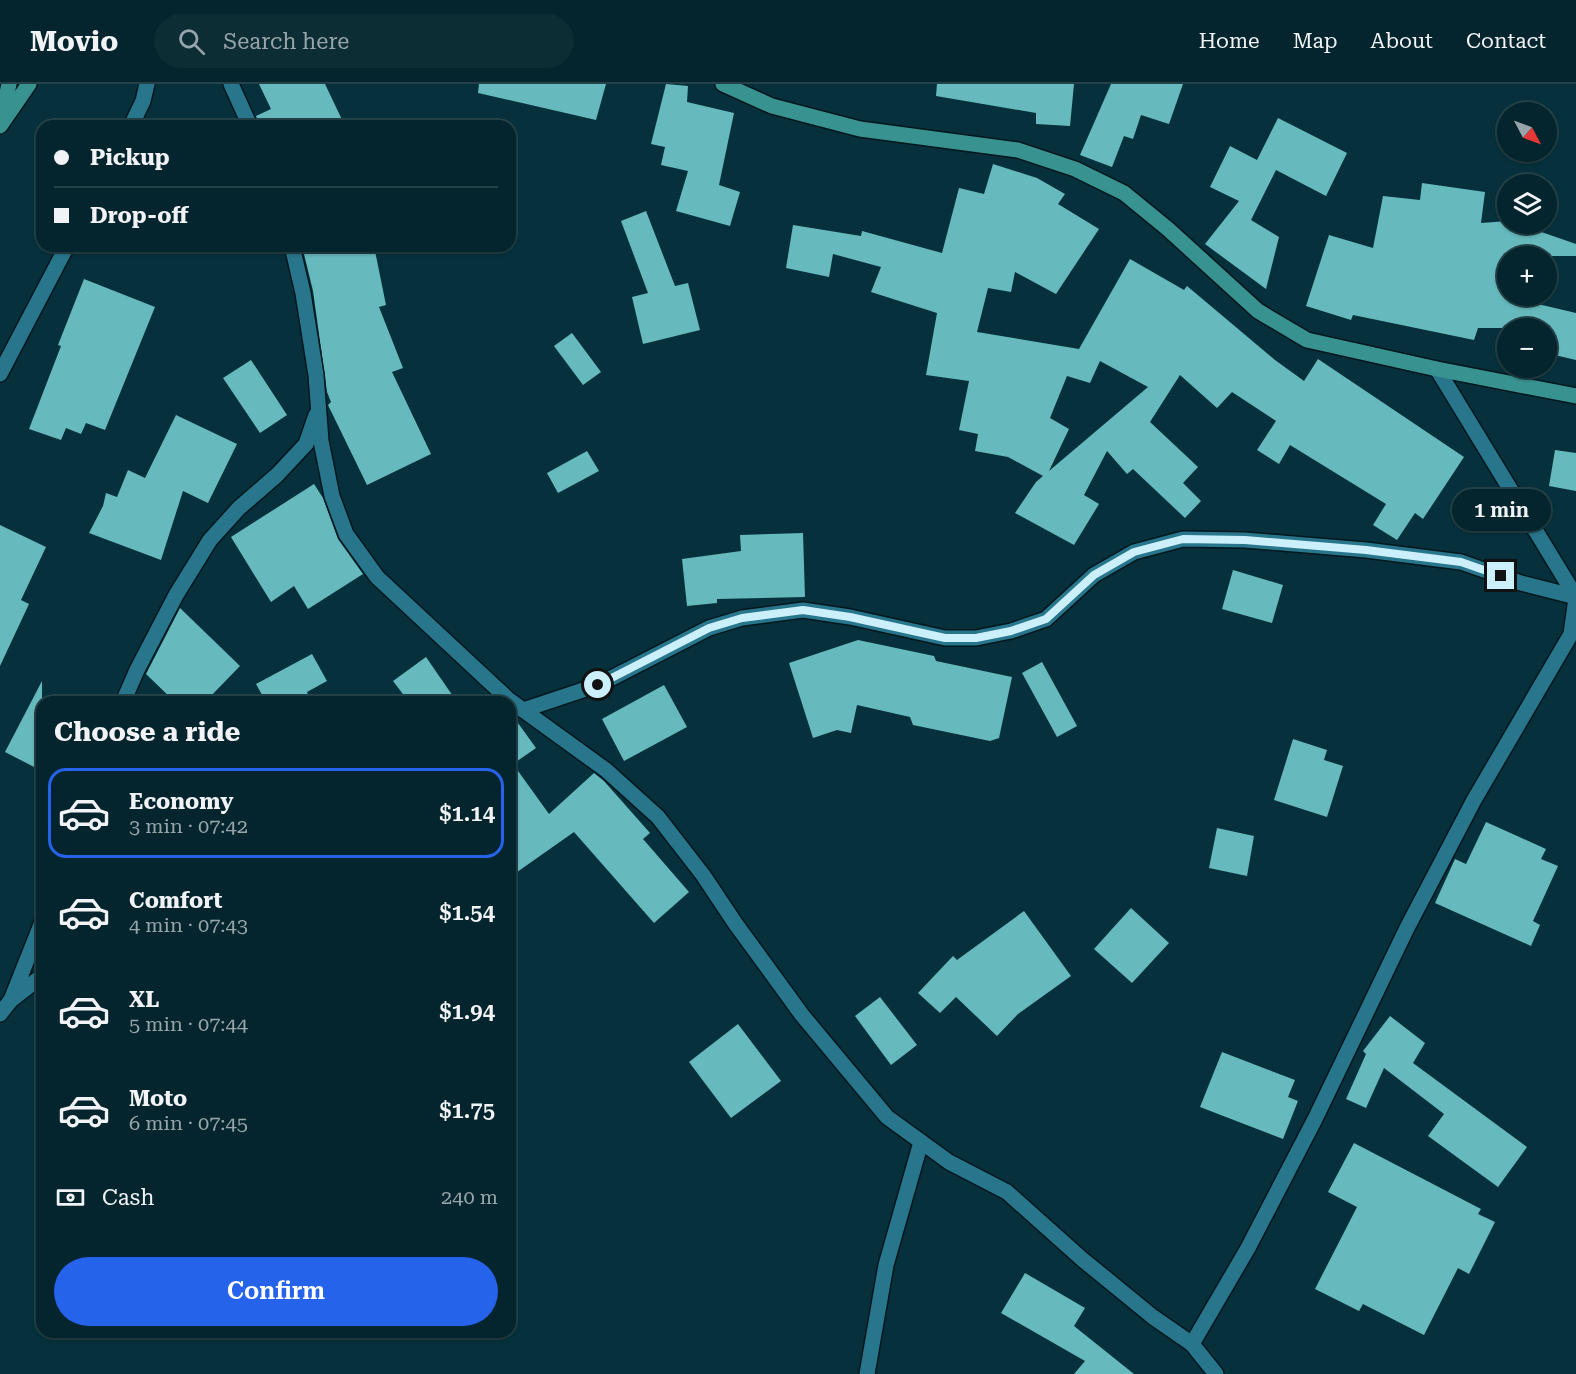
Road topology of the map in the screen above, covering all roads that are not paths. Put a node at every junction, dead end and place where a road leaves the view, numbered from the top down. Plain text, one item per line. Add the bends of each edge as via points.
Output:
1 (9, 84) edge
2 (29, 84) edge
3 (147, 84) edge
4 (231, 84) edge
5 (723, 84) edge
6 (0, 116) edge
7 (134, 120) edge
8 (247, 120) edge
9 (0, 126) edge
10 (64, 252) edge
11 (293, 252) edge
12 (1437, 369) junction
13 (0, 374) edge
14 (1576, 396) edge
15 (318, 408) junction
16 (1576, 597) edge
17 (126, 696) edge
18 (501, 696) edge
19 (516, 706) edge
20 (523, 710) junction
21 (36, 937) edge
22 (36, 981) edge
23 (11, 1000) junction
24 (0, 1014) edge
25 (921, 1142) junction
26 (1192, 1344) junction
27 (867, 1374) edge
28 (1216, 1374) edge

1 - 6 main road
2 - 9 main road
3 - 7 street
4 - 8 street
5 - 12 main road via 772,106 860,129 1018,150 1075,169 1124,194 1258,311 1307,340
10 - 13 street
11 - 15 street via 316,375
12 - 14 main road
12 - 16 street
15 - 17 street via 306,444 210,540 176,595
15 - 18 street via 332,496 346,534 377,577
16 - 20 street via 1461,562 1366,550 1183,539 1134,552 1094,575 1046,619 1011,631 976,638 945,638 803,610 742,618 709,628 598,685
16 - 26 street via 1571,634 1469,810 1315,1119 1248,1248
19 - 20 street
20 - 25 street via 606,770 658,817 704,875 802,1015 887,1117
21 - 23 street
22 - 23 street
23 - 24 street
25 - 26 street via 948,1162 1007,1192 1082,1259
25 - 27 street via 886,1265
26 - 28 street

